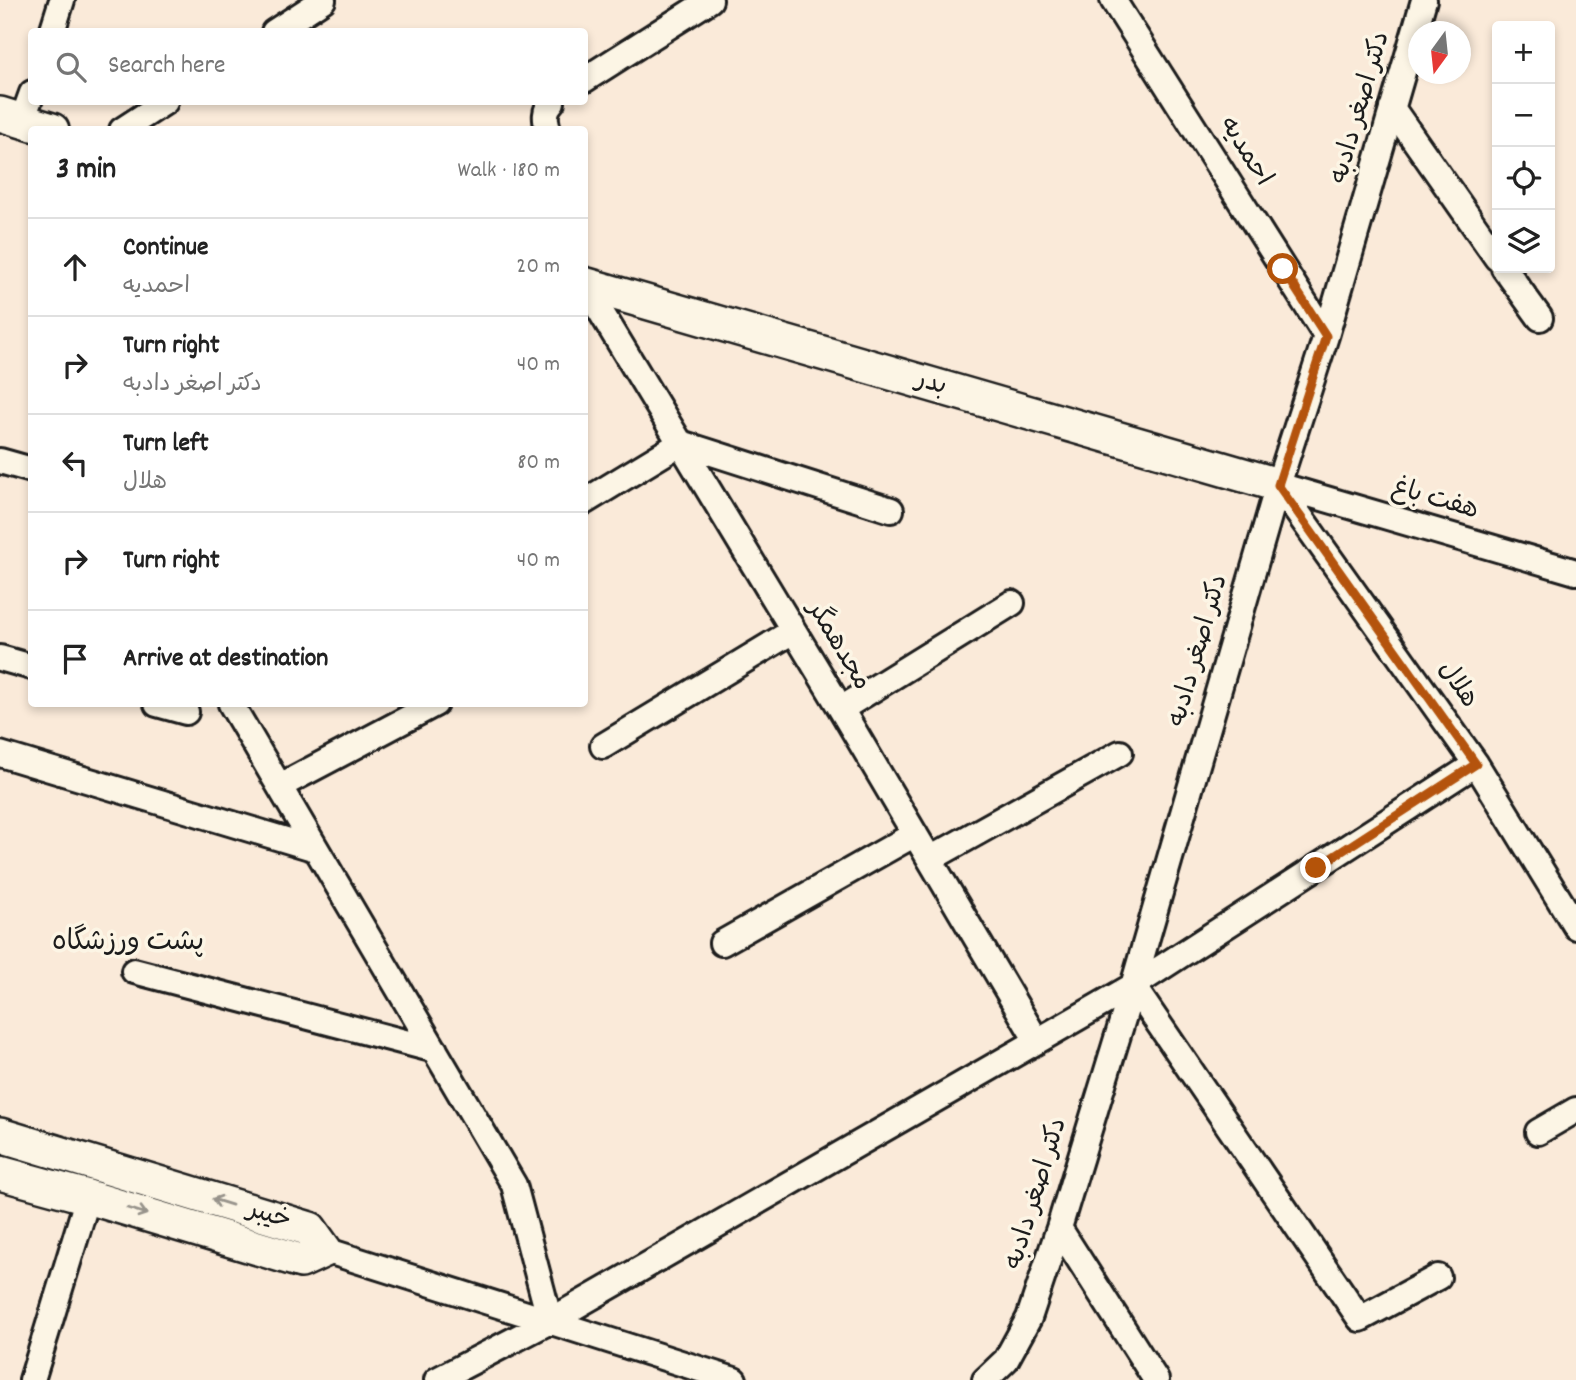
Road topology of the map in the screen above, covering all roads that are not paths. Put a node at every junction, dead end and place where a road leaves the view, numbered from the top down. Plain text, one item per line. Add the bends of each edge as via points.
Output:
1 (62, 0) edge
2 (710, 0) edge
3 (1113, 0) edge
4 (1424, 0) edge
5 (321, 1) edge
6 (53, 28) edge
7 (280, 28) edge
8 (588, 77) edge
9 (160, 105) edge
10 (549, 105) edge
11 (1392, 108) junction
12 (128, 126) edge
13 (547, 126) edge
14 (1492, 251) edge
15 (1508, 273) edge
16 (588, 285) edge
17 (588, 291) edge
18 (1540, 318) dead end
19 (1326, 336) junction
20 (681, 443) junction
21 (0, 461) edge
22 (28, 469) edge
23 (1278, 485) junction
24 (588, 500) edge
25 (891, 510) dead end
26 (1576, 572) edge
27 (1012, 603) dead end
28 (793, 631) junction
29 (0, 658) edge
30 (28, 666) edge
31 (168, 707) edge
32 (233, 707) edge
33 (429, 707) edge
34 (841, 709) junction
35 (186, 712) dead end
36 (603, 746) dead end
37 (1120, 753) dead end
38 (0, 754) edge
39 (1476, 764) junction
40 (279, 786) junction
41 (915, 834) junction
42 (316, 849) junction
43 (930, 859) junction
44 (1576, 927) edge
45 (722, 943) dead end
46 (134, 971) dead end
47 (1133, 986) junction
48 (1037, 1041) junction
49 (435, 1050) junction
50 (1576, 1110) edge
51 (1538, 1132) dead end
52 (0, 1135) edge
53 (0, 1173) edge
54 (88, 1197) junction
55 (1059, 1228) junction
56 (324, 1250) junction
57 (1438, 1277) dead end
58 (550, 1321) junction
59 (661, 1369) edge
60 (32, 1380) edge
61 (437, 1380) edge
62 (734, 1380) edge
63 (985, 1380) edge
64 (1156, 1380) edge

1 - 6 street
2 - 8 street
3 - 19 street, احمدیه
4 - 11 street, دکتر اصغر دادبه
5 - 7 street
9 - 12 street
10 - 13 street
11 - 14 street
11 - 19 street, دکتر اصغر دادبه
15 - 18 street
16 - 23 street, بدر
17 - 20 street, مجدهمگر
19 - 23 street, دکتر اصغر دادبه
20 - 24 street
20 - 25 street
20 - 28 street, مجدهمگر
21 - 22 street
23 - 26 street, هفت باغ
23 - 39 street, هلال
23 - 47 street, دکتر اصغر دادبه
27 - 34 street
28 - 34 street, مجدهمگر
28 - 36 street
29 - 30 street
31 - 35 street
32 - 40 street
33 - 40 street
34 - 41 street, مجدهمگر
37 - 43 street
38 - 42 street
39 - 44 street, هلال
39 - 47 street
40 - 42 street
41 - 43 street, مجدهمگر
41 - 45 street
42 - 49 street
43 - 48 street, مجدهمگر
46 - 49 street
47 - 48 street
47 - 55 street, دکتر اصغر دادبه
47 - 57 street via 1360,1319
48 - 58 street
49 - 58 street via 514,1185
50 - 51 street
56 -> 52 street, خیبر via 310,1229
53 - 54 street, خیبر
54 -> 56 street, خیبر via 301,1261
54 - 60 street
55 - 63 street, دکتر اصغر دادبه via 1029,1318 1006,1360
55 - 64 street
56 - 58 street
58 - 59 street
58 - 61 street
59 - 62 street

